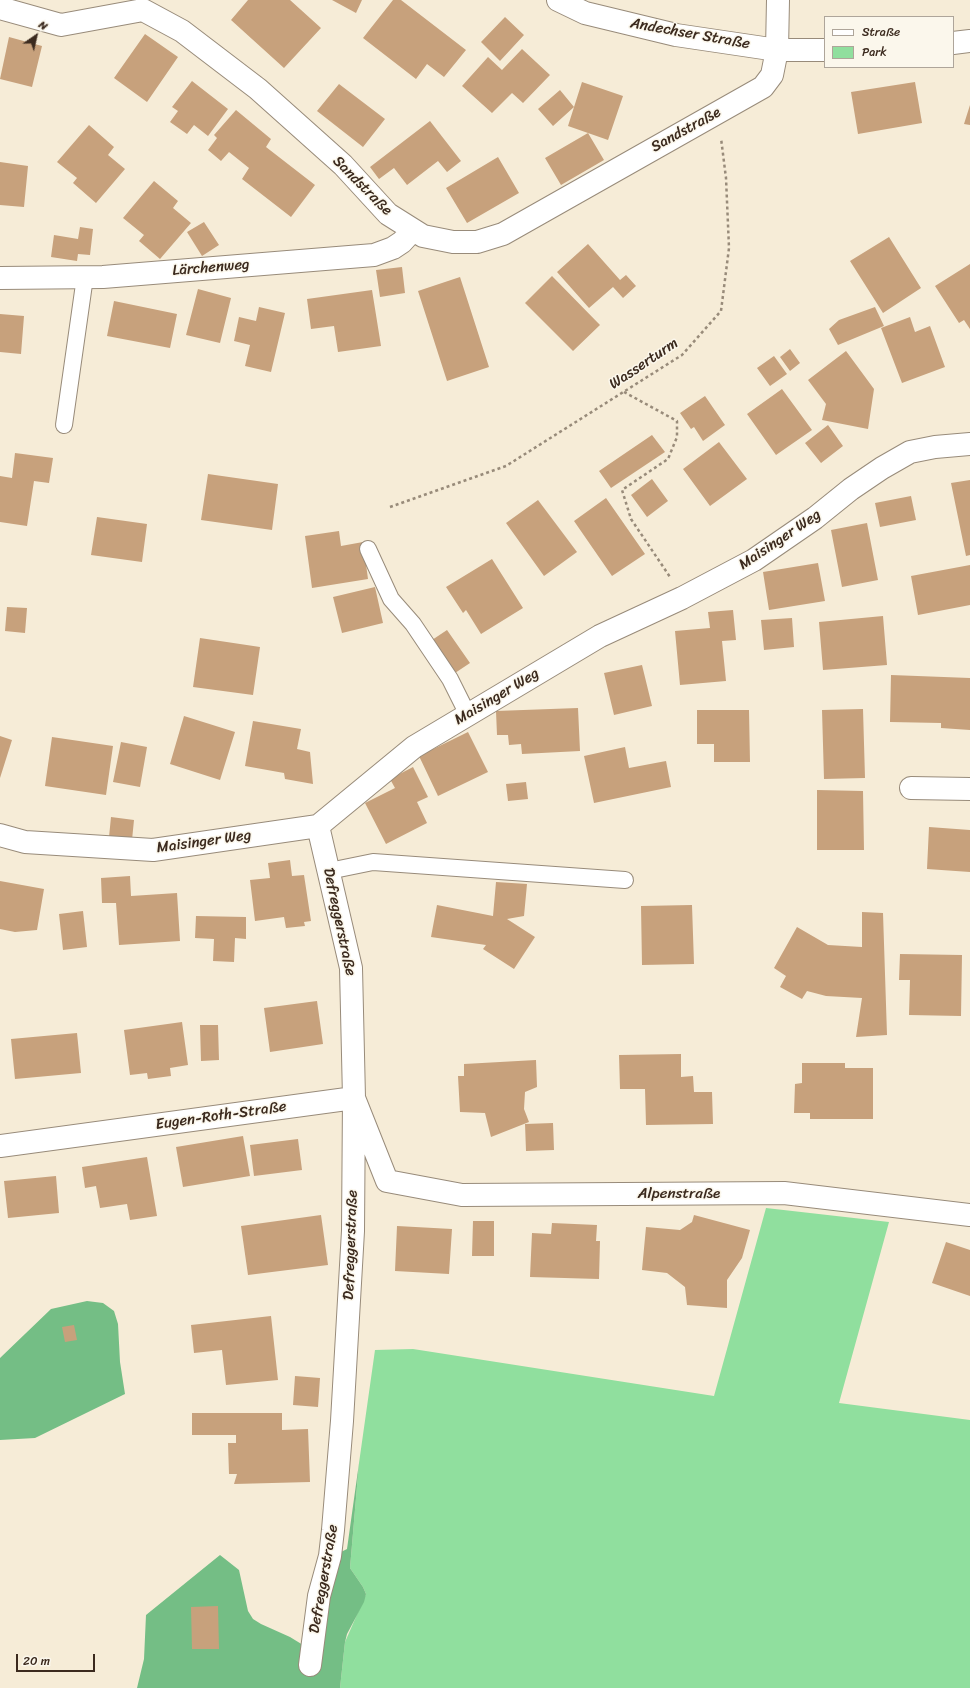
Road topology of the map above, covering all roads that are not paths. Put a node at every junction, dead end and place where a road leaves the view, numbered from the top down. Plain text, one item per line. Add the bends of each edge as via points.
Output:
1 (558, 0) edge
2 (778, 0) edge
3 (0, 8) edge
4 (970, 41) edge
5 (954, 43) edge
6 (777, 50) junction
7 (824, 50) edge
8 (413, 230) junction
9 (85, 277) junction
10 (0, 278) edge
11 (64, 425) dead end
12 (970, 444) edge
13 (368, 549) dead end
14 (468, 715) junction
15 (911, 788) dead end
16 (970, 789) edge
17 (318, 826) junction
18 (0, 835) edge
19 (329, 871) junction
20 (625, 880) dead end
21 (354, 1098) junction
22 (0, 1146) edge
23 (970, 1215) edge
24 (310, 1665) dead end

1 - 6 street, Andechser Straße via 585,13 676,35
2 - 6 street, Sandstraße
3 - 8 street, Sandstraße via 61,25 143,10 182,31 258,89 343,165 388,214
4 - 5 street
6 - 7 street, Andechser Straße
6 - 8 street, Sandstraße via 772,75 763,87 503,234 477,242 453,242 423,236
8 - 9 street, Lärchenweg via 393,248 374,255 103,278
9 - 10 street, Lärchenweg
9 - 11 lane
12 - 14 street, Maisinger Weg via 910,452 851,489 815,518 754,560 682,598 600,636
13 - 14 lane via 391,599 413,624 450,679
14 - 17 street, Maisinger Weg via 414,747
15 - 16 street
17 - 18 street, Maisinger Weg via 153,850 25,842
17 - 19 street, Defreggerstraße
19 - 20 lane via 373,862
19 - 21 street, Defreggerstraße via 352,968
21 - 22 street, Eugen-Roth-Straße
21 - 23 street, Alpenstraße via 387,1181 462,1195 784,1193
21 - 24 street, Defreggerstraße via 353,1231 342,1420 330,1556 318,1596

